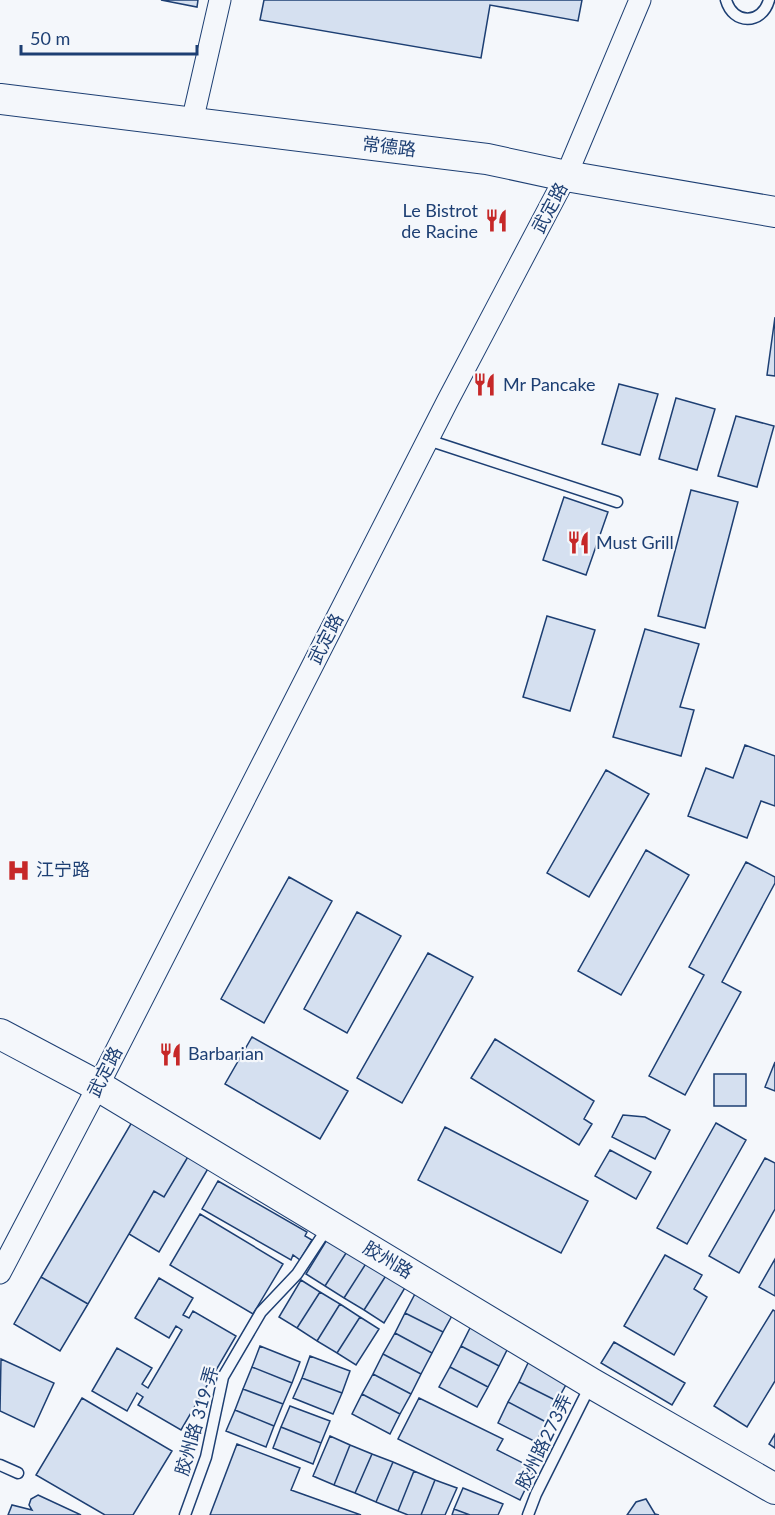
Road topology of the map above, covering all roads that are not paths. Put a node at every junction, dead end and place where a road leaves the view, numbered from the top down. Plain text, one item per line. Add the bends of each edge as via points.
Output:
1 (220, 0) edge
2 (640, 0) edge
3 (726, 0) edge
4 (769, 0) edge
5 (0, 99) edge
6 (192, 122) dead end
7 (567, 176) junction
8 (775, 212) edge
9 (428, 440) junction
10 (617, 502) dead end
11 (0, 1034) edge
12 (99, 1086) junction
13 (330, 1224) junction
14 (0, 1273) edge
15 (591, 1383) junction
16 (0, 1465) edge
17 (18, 1473) dead end
18 (775, 1488) edge
19 (185, 1515) edge
20 (528, 1515) edge

1 - 6 street
2 - 7 street, 武定路
3 - 4 lane via 733,14 747,19 761,14
5 - 7 street, 常德路 via 487,159
7 - 8 street, 常德路
7 - 9 street, 武定路
9 - 10 lane
9 - 12 street, 武定路
11 - 12 street, 胶州路
12 - 13 street, 胶州路
12 - 14 street, 武定路
13 - 15 street, 胶州路
13 - 19 lane, 胶州路 319 弄 via 297,1274 261,1312 223,1377 206,1457
15 - 18 street, 胶州路
15 - 20 lane, 胶州路273弄
16 - 17 lane

